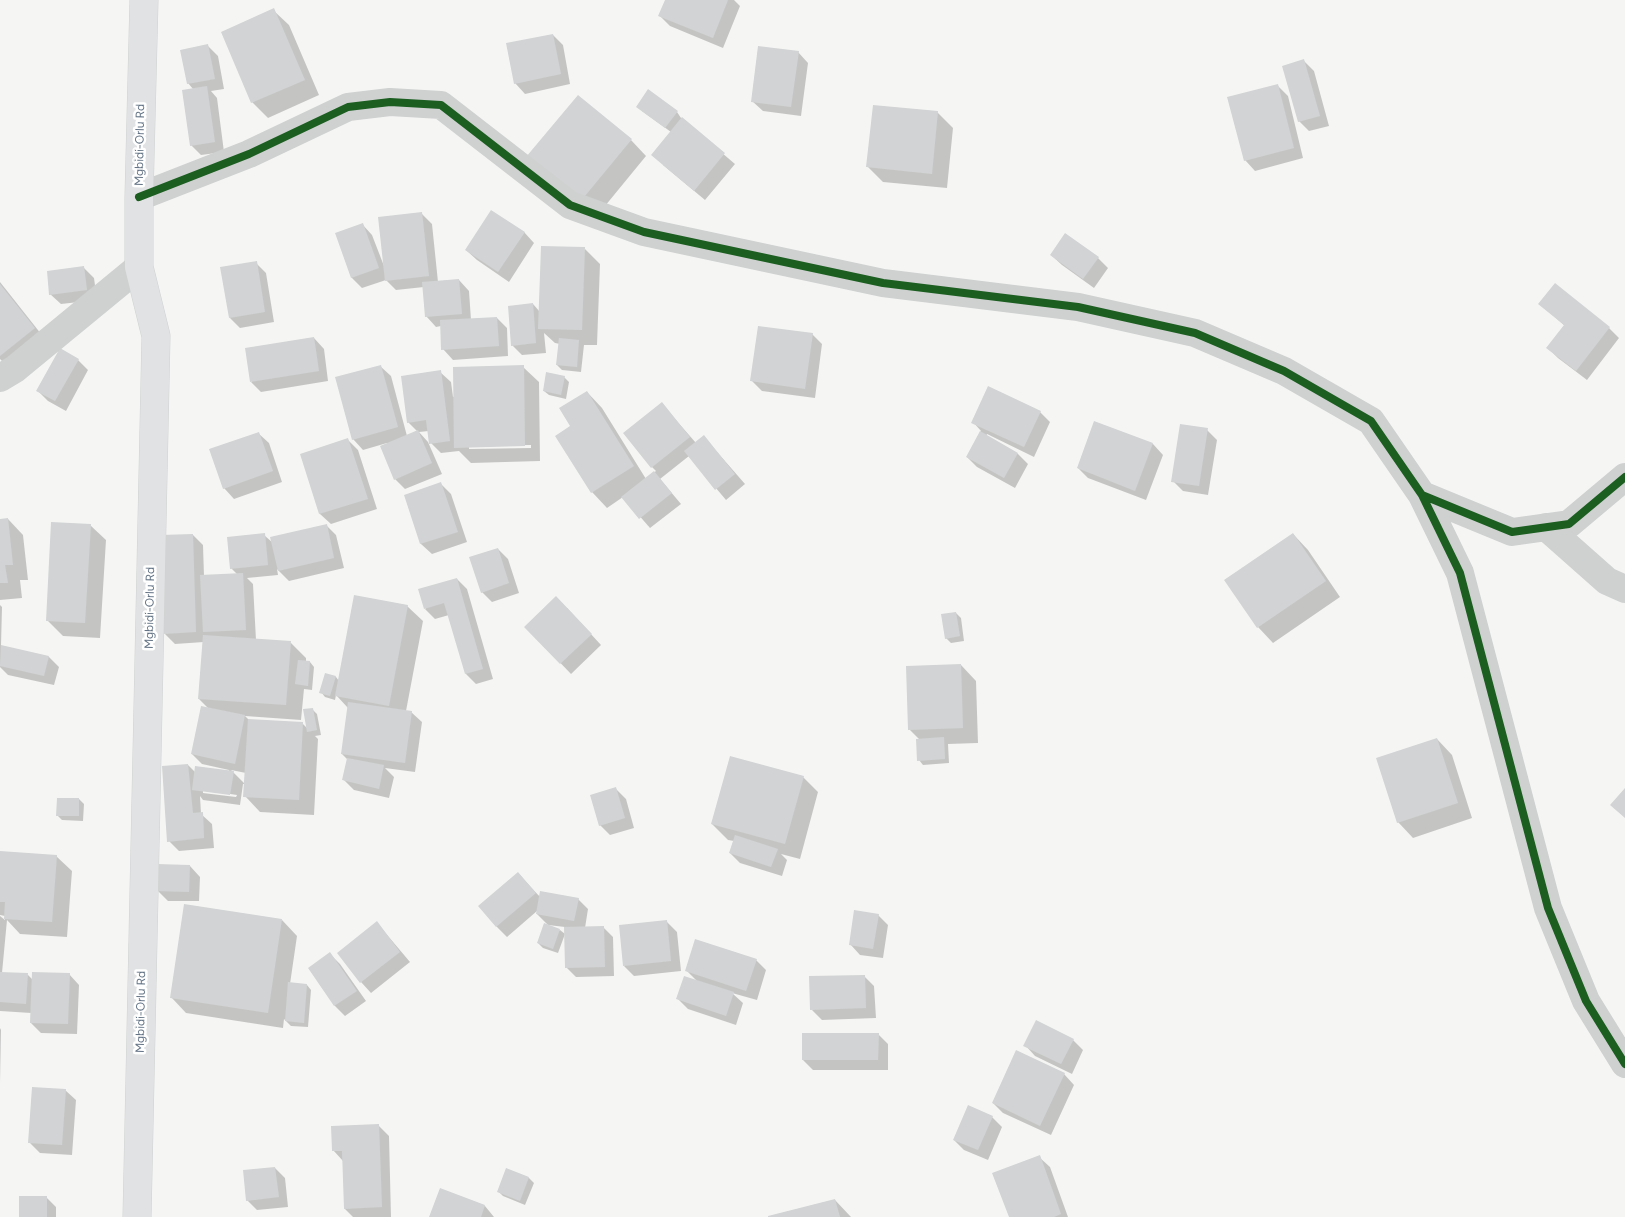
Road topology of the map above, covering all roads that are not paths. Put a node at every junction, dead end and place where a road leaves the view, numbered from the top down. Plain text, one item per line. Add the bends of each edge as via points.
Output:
1 (144, 0) edge
2 (139, 197) junction
3 (140, 267) junction
4 (0, 378) edge
5 (1625, 477) edge
6 (1422, 495) junction
7 (1546, 527) junction
8 (1625, 589) edge
9 (1625, 1064) edge
10 (136, 1217) edge

1 - 2 main road, Mgbidi-Orlu Rd
2 - 3 main road, Mgbidi-Orlu Rd
2 - 6 street via 249,154 348,107 390,102 441,105 570,205 644,232 883,282 1078,307 1195,333 1284,371 1371,421
3 - 4 street
3 - 10 main road, Mgbidi-Orlu Rd via 156,336
5 - 7 street via 1569,524
6 - 7 street via 1512,532
6 - 9 street via 1460,573 1548,908 1586,1001
7 - 8 street via 1607,581

